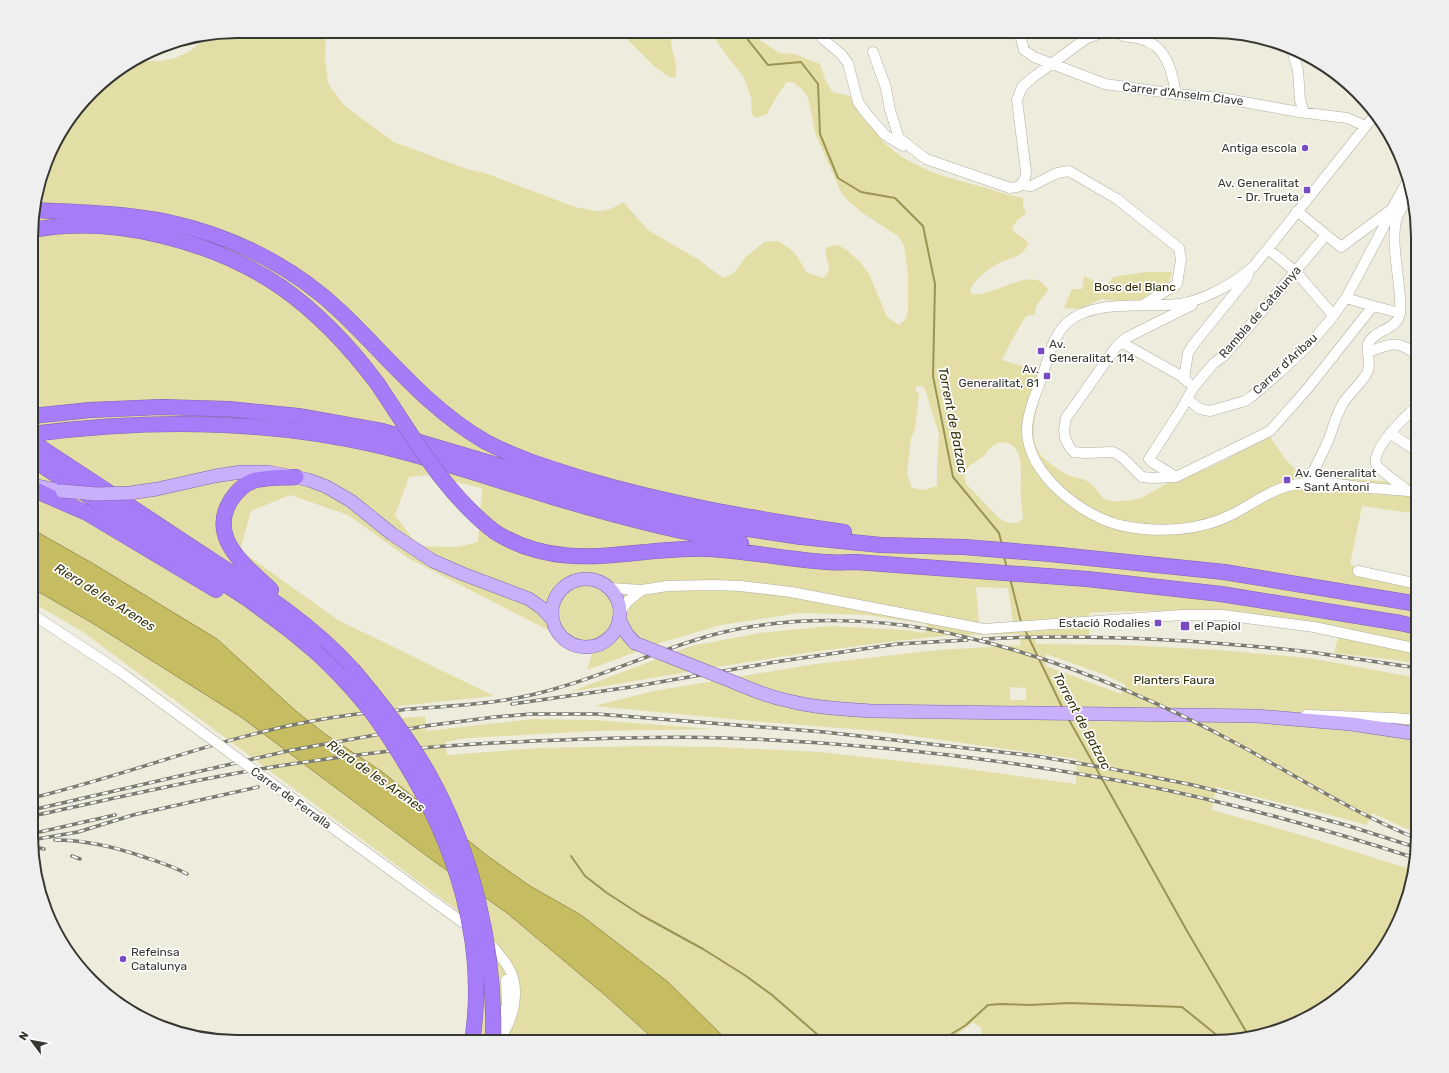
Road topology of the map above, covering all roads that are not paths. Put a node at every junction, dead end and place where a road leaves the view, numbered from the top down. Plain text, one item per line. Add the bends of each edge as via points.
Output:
1 (822, 38) edge
2 (1021, 38) edge
3 (1087, 38) edge
4 (1140, 38) edge
5 (873, 52) dead end
6 (1294, 56) edge
7 (1051, 64) junction
8 (1176, 94) junction
9 (1304, 112) junction
10 (1372, 119) edge
11 (1365, 126) junction
12 (926, 159) junction
13 (1021, 185) junction
14 (1404, 188) edge
15 (1407, 199) edge
16 (40, 210) edge
17 (1394, 210) junction
18 (1297, 211) junction
19 (38, 229) edge
20 (1326, 235) junction
21 (1268, 249) junction
22 (1249, 270) junction
23 (1296, 272) junction
24 (1199, 298) junction
25 (1346, 298) junction
26 (1141, 306) junction
27 (1373, 306) junction
28 (1400, 313) junction
29 (1334, 315) junction
30 (1121, 342) junction
31 (1411, 351) edge
32 (1368, 352) junction
33 (1184, 379) junction
34 (1192, 388) junction
35 (1187, 399) junction
36 (1411, 412) edge
37 (38, 415) edge
38 (38, 433) edge
39 (1390, 433) junction
40 (38, 446) edge
41 (1411, 447) edge
42 (38, 463) edge
43 (296, 477) junction
44 (1176, 477) junction
45 (1308, 483) junction
46 (38, 487) edge
47 (38, 489) edge
48 (1411, 491) edge
49 (1411, 492) edge
50 (924, 544) junction
51 (856, 562) junction
52 (1358, 571) dead end
53 (1411, 582) edge
54 (609, 588) junction
55 (562, 589) junction
56 (642, 590) junction
57 (529, 599) junction
58 (1411, 603) edge
59 (620, 615) junction
60 (38, 618) edge
61 (553, 620) junction
62 (293, 625) junction
63 (1411, 625) edge
64 (607, 639) junction
65 (636, 643) junction
66 (1411, 648) edge
67 (1257, 716) junction
68 (1411, 720) edge
69 (1411, 733) edge
70 (462, 922) dead end
71 (493, 947) dead end
72 (500, 957) junction
73 (500, 1026) dead end
74 (485, 1035) edge
75 (489, 1035) edge
76 (494, 1035) edge

1 - 12 street via 848,63 858,102 885,135
2 - 7 street, Carrer d'Anselm Clave via 1024,50
3 - 7 street
4 - 8 street via 1151,42 1160,50 1170,65
5 - 12 street via 899,138
6 - 9 street
7 - 8 street, Carrer d'Anselm Clave via 1105,84
7 - 13 street via 1022,87 1017,100 1026,172
8 - 9 street, Carrer d'Anselm Clave via 1222,98
9 - 11 street, Carrer d'Anselm Clave via 1347,118
10 - 11 street
11 - 18 street
12 - 13 street via 1010,188
13 - 26 street via 1030,186 1057,173 1068,171 1117,199 1179,248 1181,259 1177,284
14 - 17 street
15 - 17 street
16 - 50 highway via 102,214 168,222 215,235 260,255 301,279 329,301 421,394 446,414 486,442 530,462 688,506 768,521
17 - 20 street via 1341,247
17 - 25 street, Carrer d'Aribau
17 - 28 street
18 - 20 street
18 - 21 street
19 - 51 highway, bridge via 70,226 128,230 173,239 221,256 281,287 344,342 377,383 445,483 472,513 495,532 516,544 564,556 593,557 694,549 747,552 826,562
20 - 23 street, Rambla de Catalunya
21 - 22 street
21 - 23 street
22 - 24 street
22 - 33 street via 1247,278 1193,344 1188,353
23 - 29 street
23 - 34 street, Rambla de Catalunya via 1225,356
24 - 26 street via 1180,304
24 - 30 street via 1191,306
25 - 27 street
25 - 29 street, Carrer d'Aribau
26 - 45 street via 1102,307 1082,313 1066,323 1053,343 1030,412 1027,430 1028,441 1040,467 1058,490 1081,508 1108,522 1140,528 1173,529 1208,525 1282,488
27 - 28 street
27 - 44 street via 1287,414 1270,431
28 - 32 street via 1395,324 1372,338 1367,348
29 - 35 street, Carrer d'Aribau via 1301,353 1245,401 1210,411 1200,409
30 - 33 street
30 - 44 street via 1066,418 1066,442 1078,453 1117,453 1142,477
31 - 32 street via 1398,345 1387,345
32 - 45 street via 1369,364 1366,373 1343,403
33 - 34 street
34 - 35 street, Rambla de Catalunya
35 - 44 street, Rambla de Catalunya via 1149,459
36 - 39 street
37 - 50 highway via 155,407 229,408 298,416 389,433 596,494 691,518 801,537 881,545
38 - 51 highway via 130,424 188,423 254,426 324,435 409,454 645,523 729,541
39 - 41 street
39 - 48 street via 1375,460 1378,468
40 - 62 highway via 257,590
42 - 62 highway via 248,599
43 - 46 main road, bridge via 268,472 241,472 130,493 96,494
43 - 57 main road via 320,484 342,495 397,538 438,564
43 - 62 highway via 249,482 230,502 226,510 224,528 230,548
45 - 49 street
47 - 62 highway via 100,520 221,593
50 - 58 highway via 1224,572
51 - 63 highway via 1087,579 1222,594
52 - 53 street
54 - 55 main road via 603,583 588,579 573,582
54 - 56 street
54 - 59 main road via 617,598
55 - 57 main road via 551,595
55 - 61 main road via 553,605
56 - 59 street via 628,601
56 - 66 street via 667,586 740,586 791,592 975,628 1182,615 1223,615 1314,627
57 - 61 main road
59 - 64 main road via 615,630
59 - 65 main road via 627,634
60 - 70 street, Carrer de Ferralla, bridge via 120,672
61 - 64 main road via 560,634 572,644 595,646
62 - 74 highway, bridge via 361,698 382,726 435,816 462,891 470,924 476,1009
62 - 75 highway, bridge via 310,629 348,664 395,724 428,774 462,851 479,908 491,977 493,1018
64 - 65 main road
65 - 67 main road, bridge via 766,695 791,702 841,709
67 - 68 street via 1316,715
67 - 69 main road
71 - 72 street
72 - 73 street via 508,995
72 - 76 street via 512,975 515,994 510,1021

